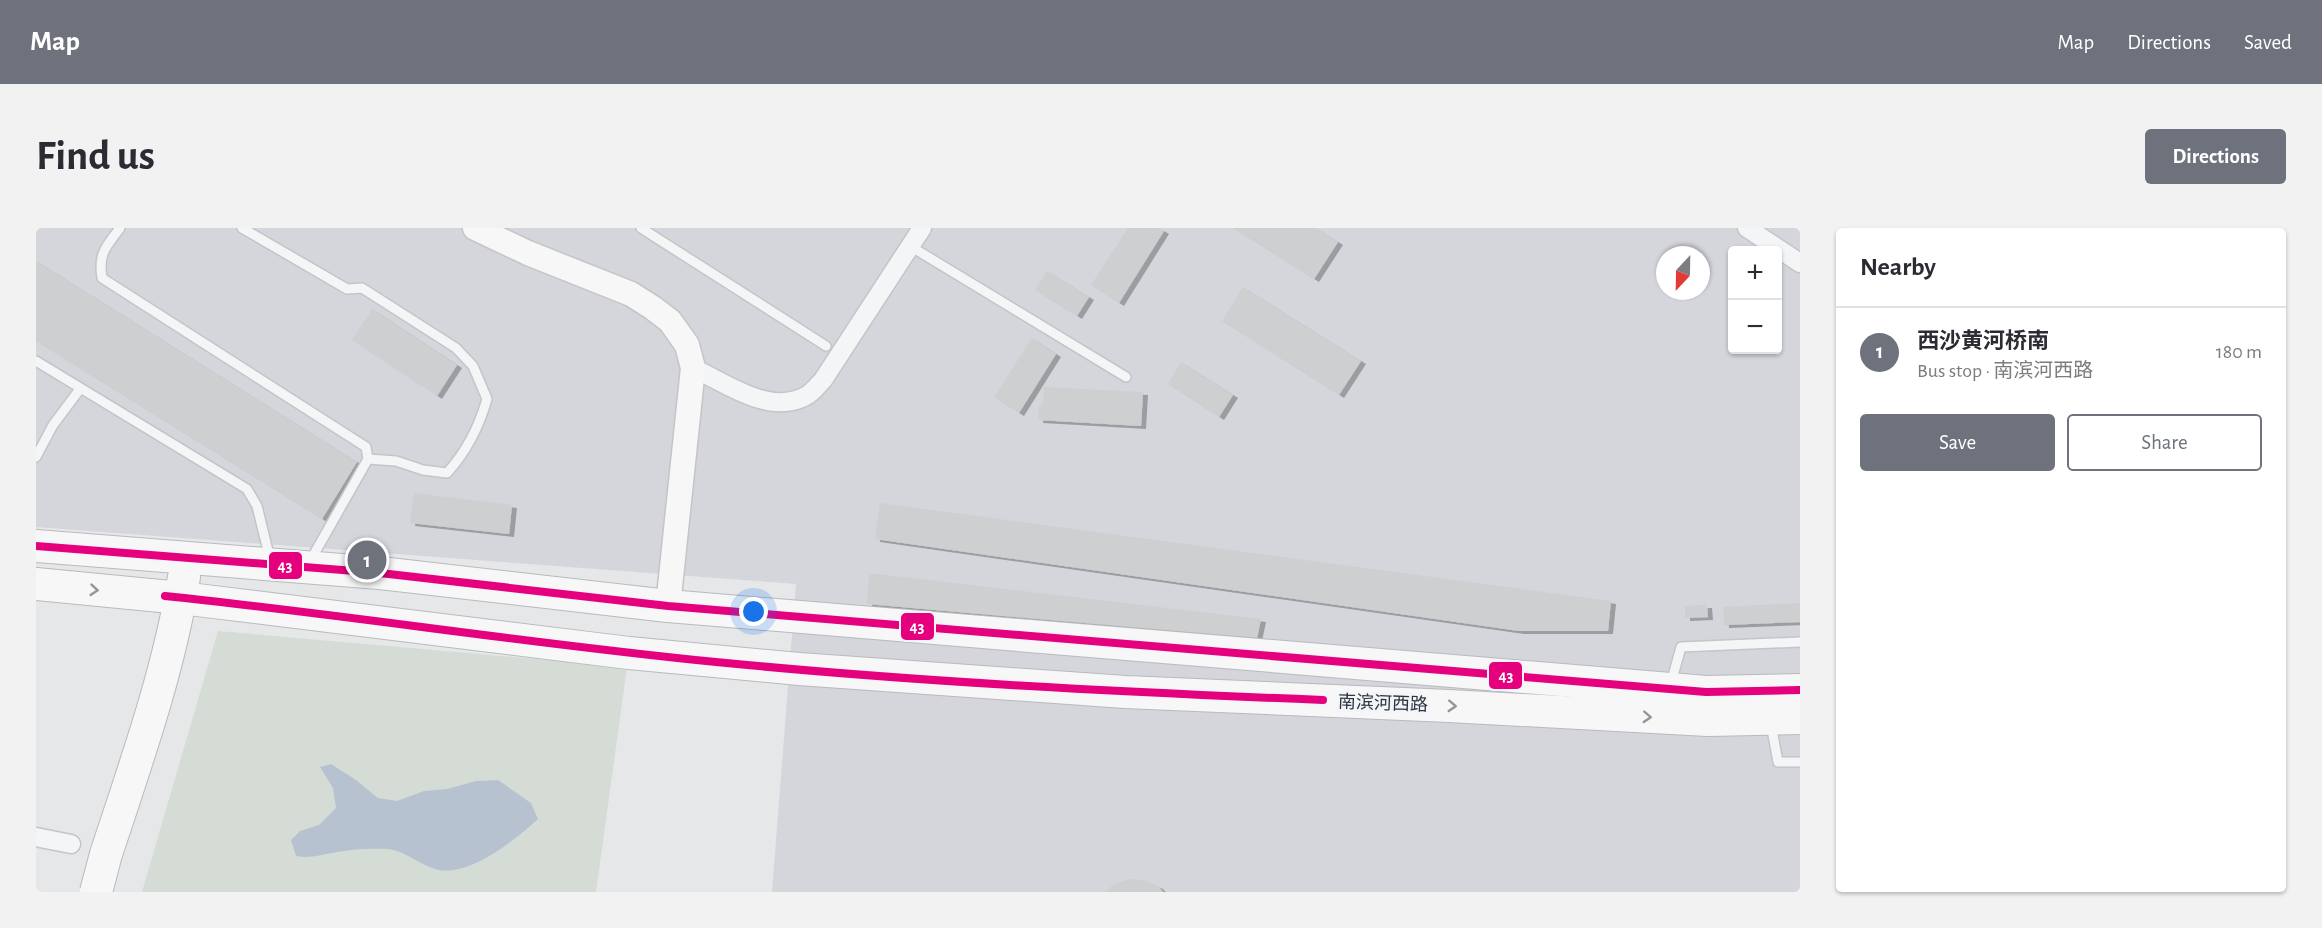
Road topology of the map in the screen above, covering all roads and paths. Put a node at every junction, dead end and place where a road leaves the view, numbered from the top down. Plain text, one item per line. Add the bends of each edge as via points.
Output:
1 (120, 228) edge
2 (242, 228) edge
3 (474, 228) edge
4 (641, 228) edge
5 (922, 228) edge
6 (1747, 228) edge
7 (910, 246) junction
8 (1800, 263) edge
9 (826, 346) dead end
10 (36, 362) edge
11 (693, 368) junction
12 (1126, 377) dead end
13 (80, 389) junction
14 (36, 457) edge
15 (368, 459) junction
16 (36, 546) edge
17 (187, 558) junction
18 (272, 564) junction
19 (307, 567) junction
20 (36, 584) edge
21 (181, 598) junction
22 (668, 606) junction
23 (1800, 642) edge
24 (1669, 689) junction
25 (1800, 690) edge
26 (1707, 706) junction
27 (1785, 718) edge
28 (1800, 762) edge
29 (36, 837) edge
30 (71, 844) dead end
31 (96, 892) edge

1 - 15 lane via 100,262 102,278 366,447
2 - 15 lane via 347,289 362,288 456,348 473,366 488,399 479,426 447,473
3 - 11 street via 631,294 653,308 670,321 687,345
4 - 9 lane
5 - 7 street
6 - 8 street
7 - 11 street via 823,380 807,396 770,402
7 - 12 lane
10 - 13 lane
11 - 22 street
13 - 14 lane via 53,424
13 - 18 lane via 247,489 257,506
15 - 19 lane
16 - 17 highway
17 - 18 highway, 南滨河西路
17 - 21 highway
18 - 19 highway, 南滨河西路
19 - 22 highway, 南滨河西路
20 -> 21 highway, 南滨河西路
21 -> 26 highway, 南滨河西路 via 629,653 799,669 1125,692 1449,706
21 - 31 highway, bridge via 166,662
22 - 24 highway, 南滨河西路
23 - 24 lane via 1681,647
24 - 26 highway, 南滨河西路
25 - 26 highway, 南滨河西路
26 - 27 highway, 南滨河西路
27 - 28 lane via 1778,762
29 - 30 street

